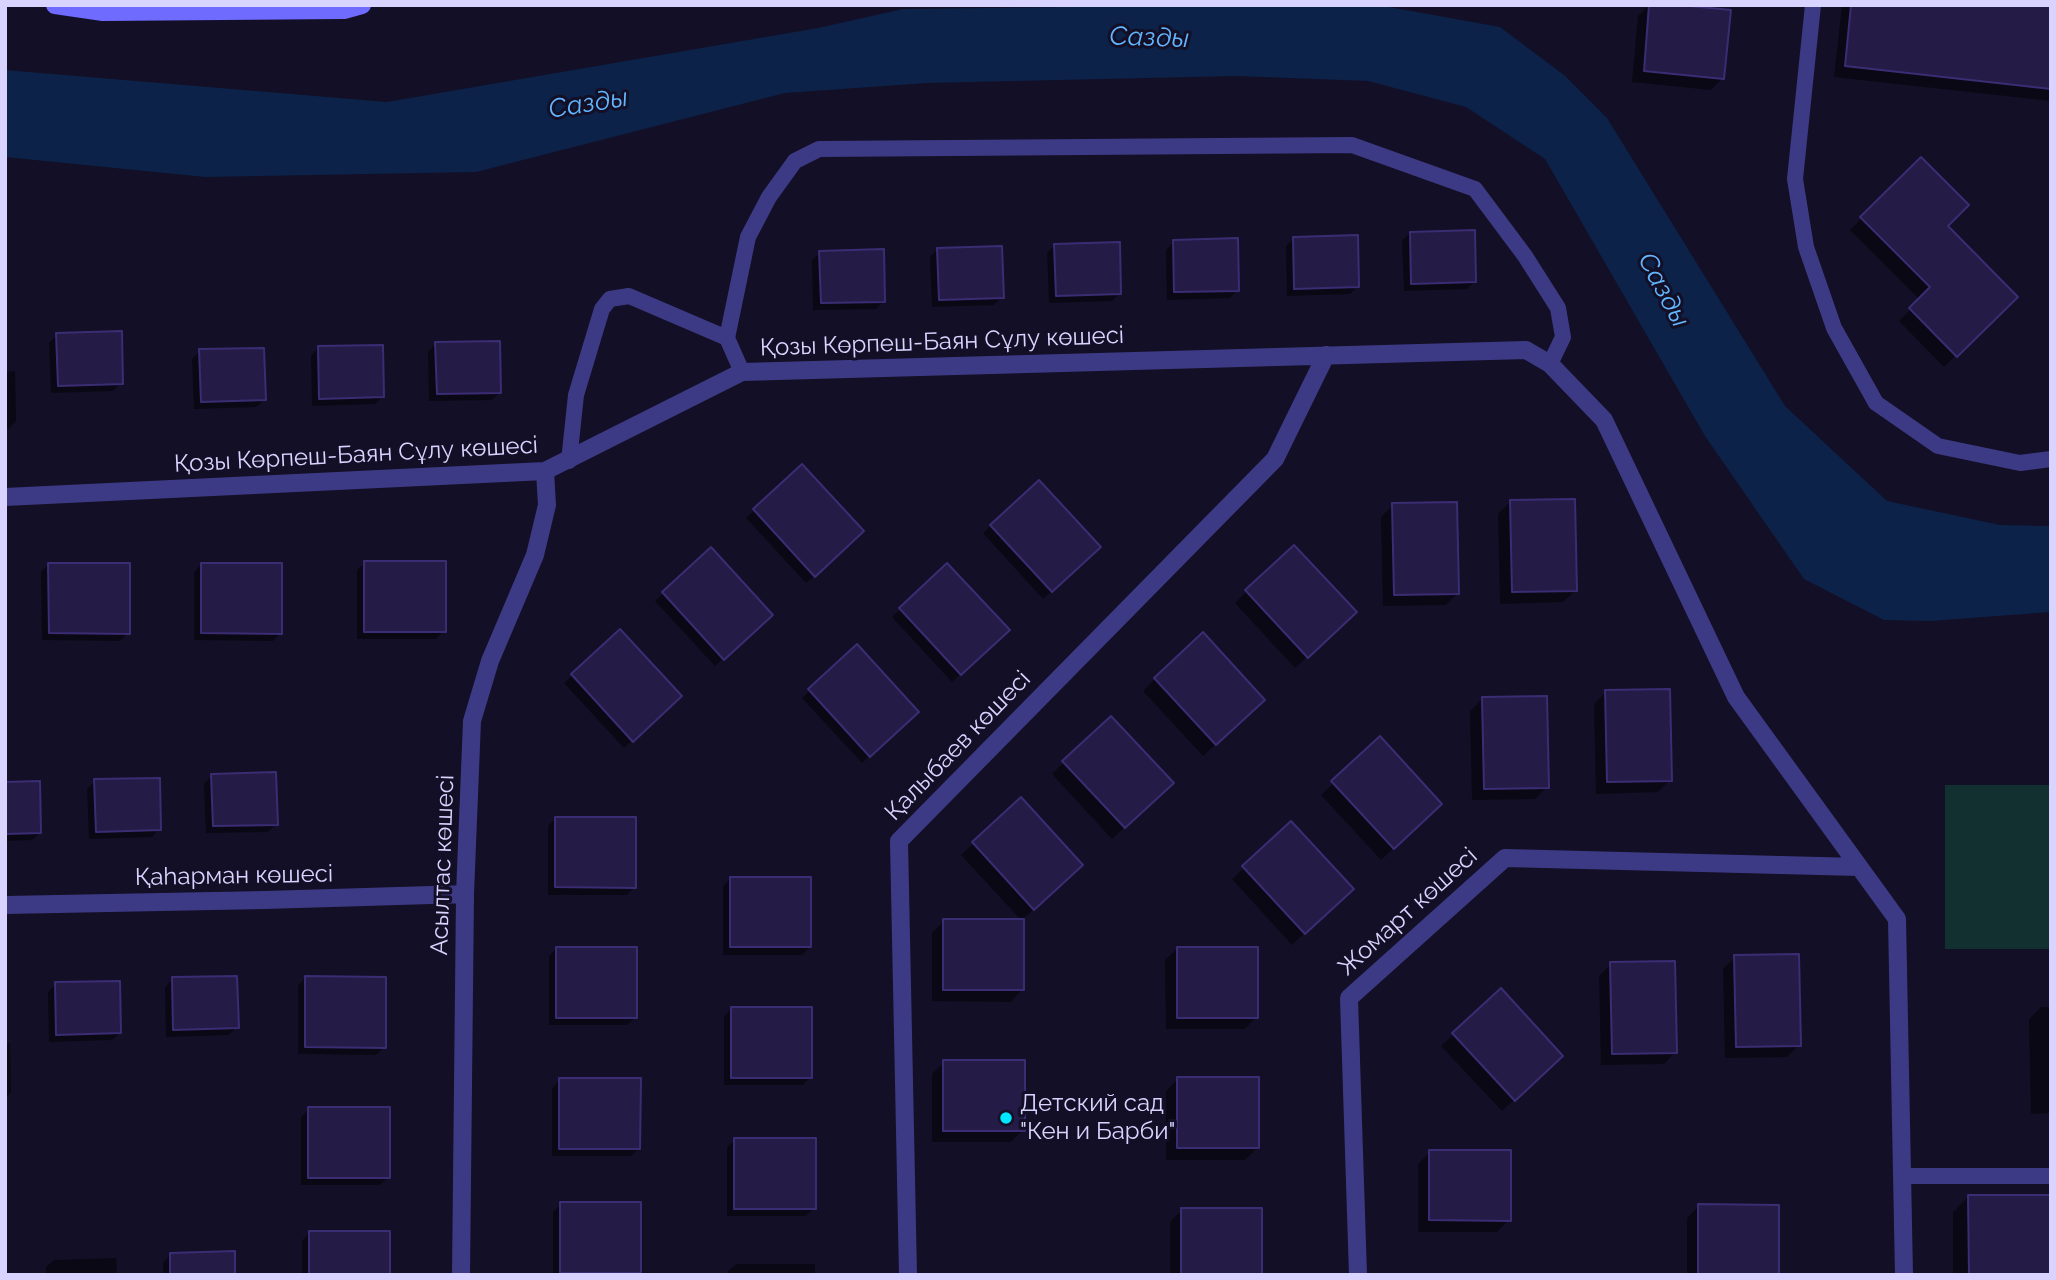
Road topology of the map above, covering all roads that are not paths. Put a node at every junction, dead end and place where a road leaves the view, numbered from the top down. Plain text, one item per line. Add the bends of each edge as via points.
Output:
1 (55, 5) edge
2 (362, 5) edge
3 (1813, 5) edge
4 (727, 338) junction
5 (1326, 355) junction
6 (1550, 364) junction
7 (742, 372) junction
8 (2051, 459) edge
9 (569, 461) junction
10 (545, 471) junction
11 (5, 498) edge
12 (1859, 867) junction
13 (465, 894) junction
14 (5, 905) edge
15 (2051, 1175) edge
16 (1902, 1176) junction
17 (461, 1275) edge
18 (908, 1275) edge
19 (1358, 1275) edge
20 (1904, 1275) edge

1 - 2 street via 103,12 344,10
3 - 8 lane via 1795,179 1806,247 1834,328 1876,403 1938,446 2020,463
4 - 6 lane via 748,237 795,161 819,149 1352,145 1475,189 1558,308 1563,337
4 - 7 lane
4 - 9 lane via 629,296 610,299 602,309 576,395
5 - 6 street, Қозы Көрпеш-Баян Сұлу көшесі via 1526,350
5 - 7 street, Қозы Көрпеш-Баян Сұлу көшесі
5 - 18 street, Қалыбаев көшесі via 1275,459 899,841
6 - 12 street via 1604,420 1736,697
7 - 9 street, Қозы Көрпеш-Баян Сұлу көшесі
9 - 10 street, Қозы Көрпеш-Баян Сұлу көшесі
10 - 11 street, Қозы Көрпеш-Баян Сұлу көшесі
10 - 13 street, Асылтас көшесі via 547,505 535,555 490,661 472,721
12 - 16 street via 1897,919
12 - 19 street, Жомарт көшесі via 1505,858 1349,998
13 - 14 street, Қаһарман көшесі
13 - 17 street, Асылтас көшесі
15 - 16 lane
16 - 20 street

